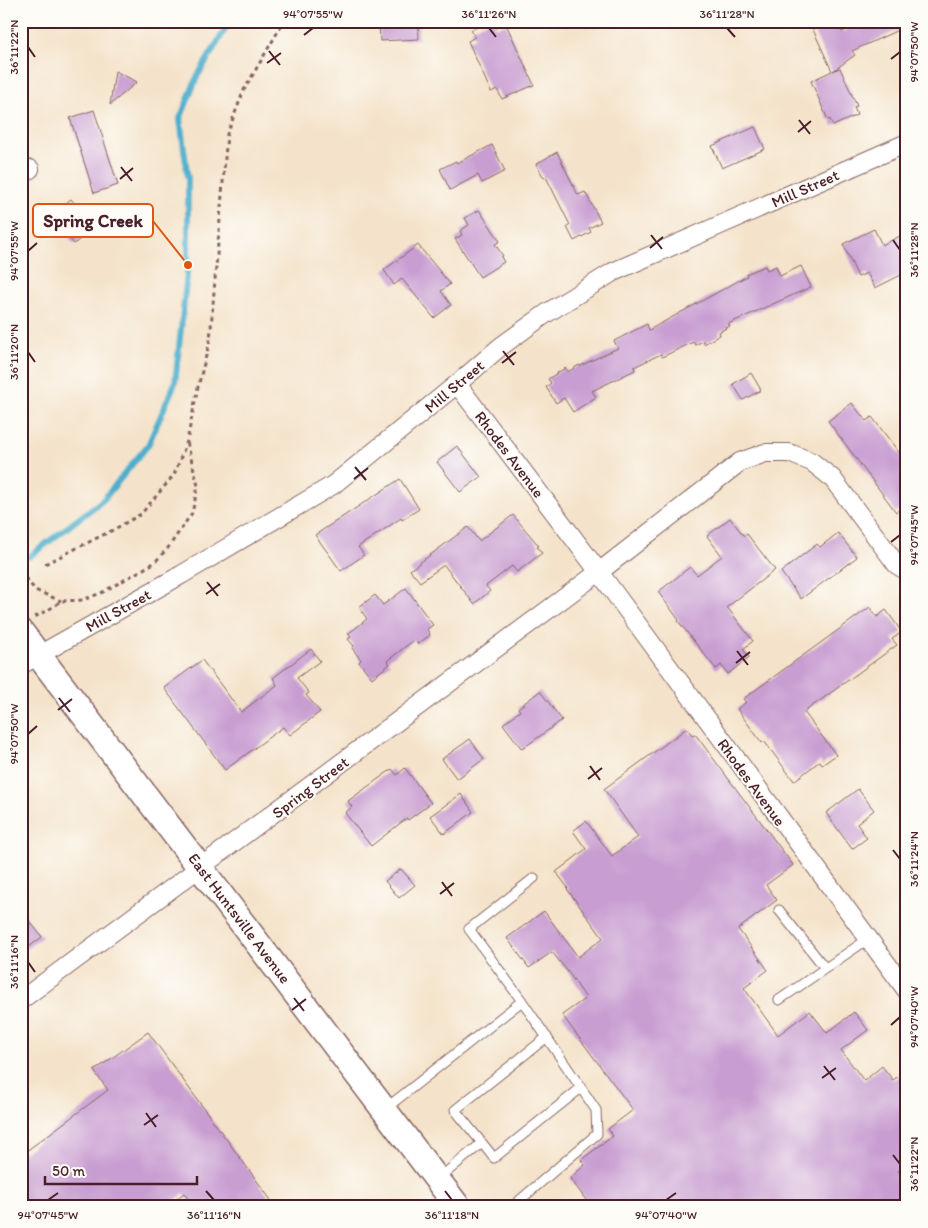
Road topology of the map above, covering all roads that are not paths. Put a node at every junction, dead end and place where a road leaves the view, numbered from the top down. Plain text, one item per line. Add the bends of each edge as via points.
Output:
1 (907, 144) edge
2 (457, 384) junction
3 (907, 571) edge
4 (599, 572) junction
5 (25, 626) edge
6 (30, 659) edge
7 (202, 868) junction
8 (534, 878) dead end
9 (779, 910) dead end
10 (868, 939) junction
11 (825, 968) junction
12 (907, 991) edge
13 (21, 1000) edge
14 (779, 1000) dead end
15 (522, 1001) junction
16 (547, 1037) junction
17 (581, 1088) junction
18 (385, 1110) junction
19 (482, 1143) junction
20 (438, 1179) junction
21 (458, 1207) edge
22 (512, 1207) edge

1 - 2 street, Mill Street via 613,272 547,313
2 - 4 street, Rhodes Avenue
2 - 6 street, Mill Street via 333,485
3 - 4 street via 898,565 832,478 812,462 789,453 764,453 740,462
4 - 7 street, Spring Street
4 - 10 street, Rhodes Avenue
5 - 6 main road, East Huntsville Avenue
6 - 7 main road, East Huntsville Avenue
7 - 13 street, Spring Street
7 - 18 main road, East Huntsville Avenue
8 - 15 lane via 469,929
9 - 11 lane
10 - 11 lane
10 - 12 street, Rhodes Avenue
11 - 14 lane
15 - 16 lane
15 - 18 lane
16 - 17 lane
16 - 19 lane via 455,1110
17 - 19 lane via 494,1158
17 - 22 lane via 596,1110 597,1134
18 - 20 main road, East Huntsville Avenue
19 - 20 lane
20 - 21 main road, East Huntsville Avenue

